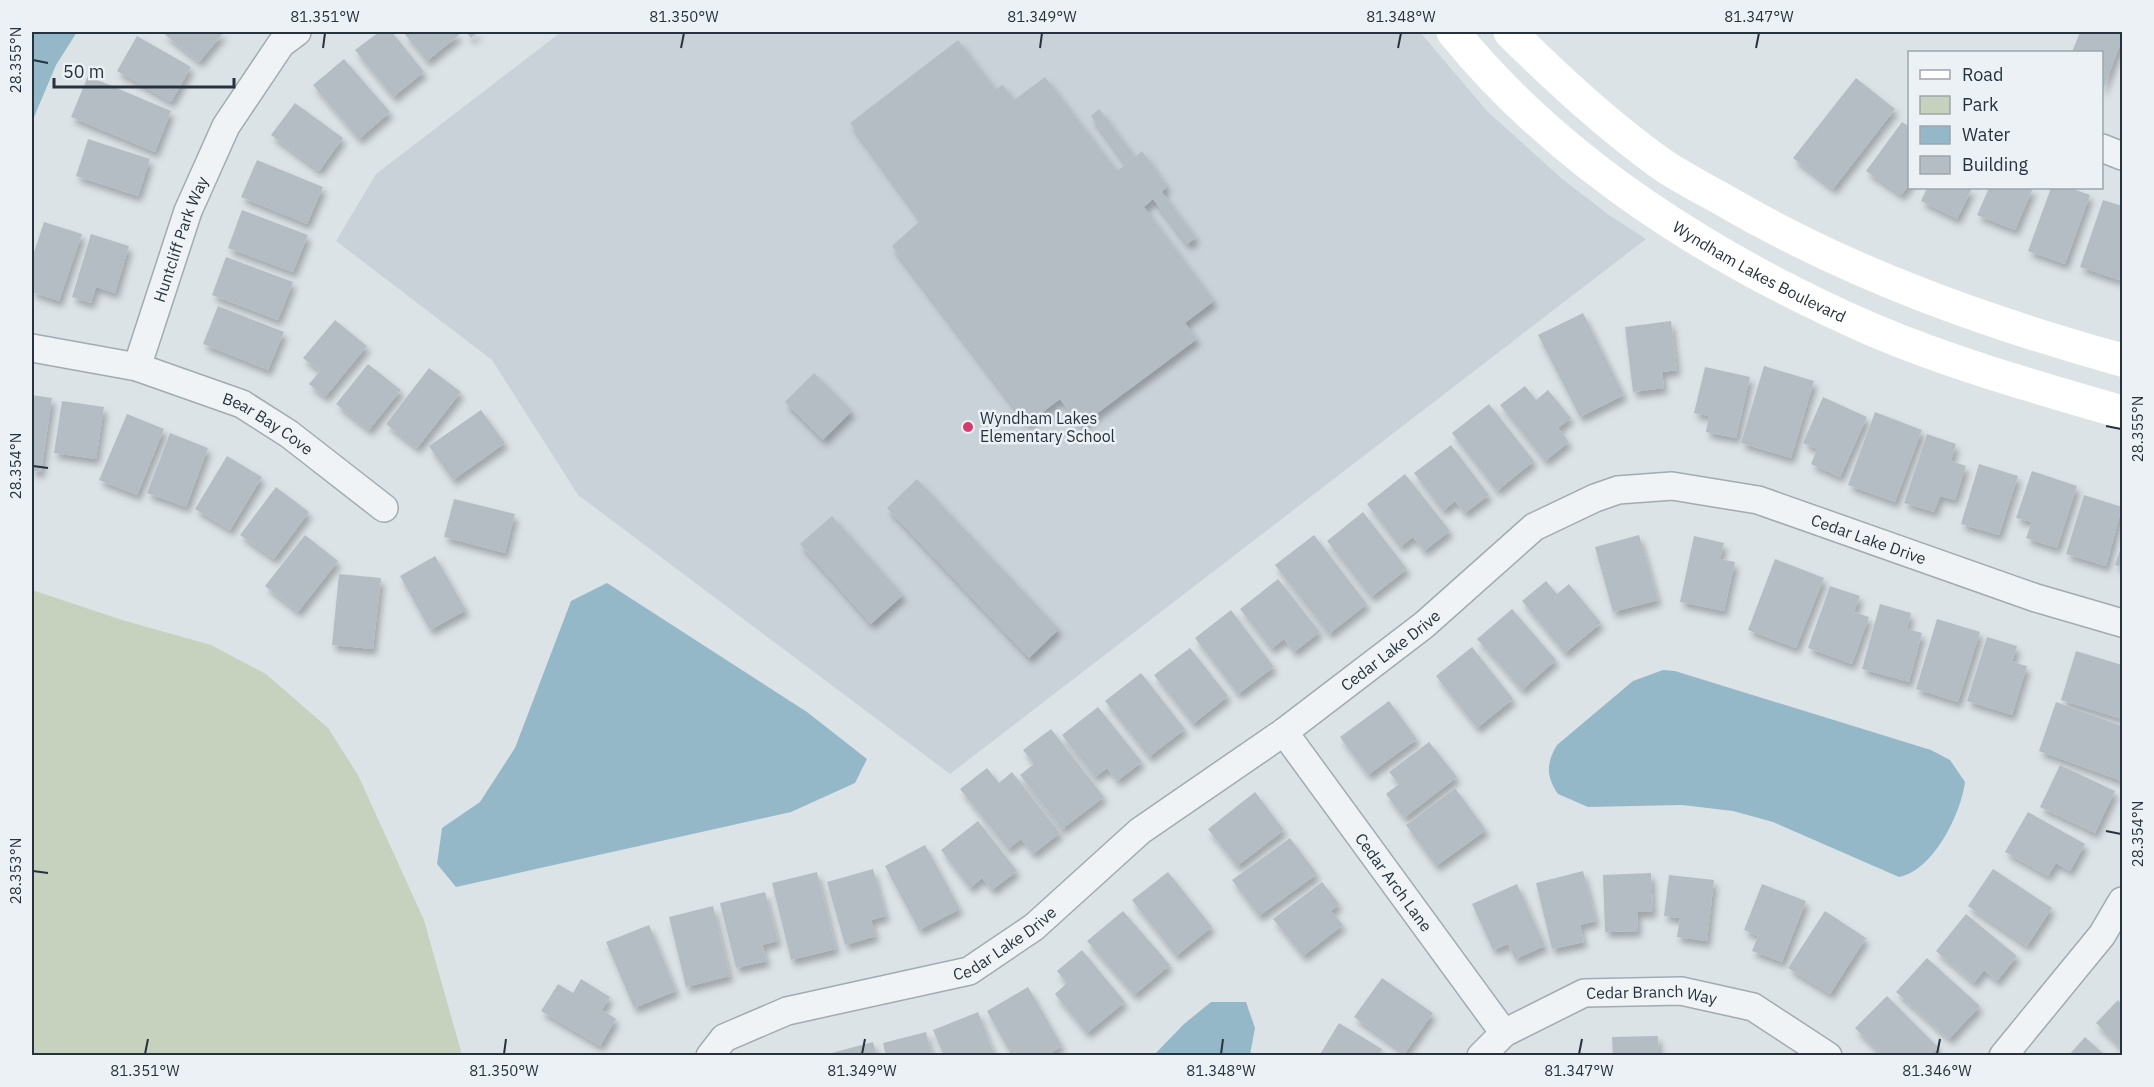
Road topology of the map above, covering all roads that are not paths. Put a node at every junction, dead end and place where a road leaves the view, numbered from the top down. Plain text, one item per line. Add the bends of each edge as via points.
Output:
1 (297, 32) edge
2 (1453, 32) edge
3 (1510, 32) edge
4 (1556, 79) junction
5 (1527, 111) junction
6 (2103, 148) edge
7 (2122, 156) edge
8 (32, 348) edge
9 (2122, 360) edge
10 (137, 367) junction
11 (2122, 412) edge
12 (384, 508) dead end
13 (2122, 623) edge
14 (1284, 732) junction
15 (2122, 901) edge
16 (2112, 939) edge
17 (1504, 1033) junction
18 (710, 1056) edge
19 (1481, 1056) edge
20 (1828, 1056) edge
21 (2003, 1056) edge

1 - 10 street, Huntcliff Park Way via 281,44 226,126 188,211
2 - 5 street, Wyndham Lakes Boulevard via 1485,71
3 - 4 street
4 - 5 street
4 - 9 street via 1662,164 1777,230 1850,266 1966,313
5 - 11 street, Wyndham Lakes Boulevard via 1602,174 1685,231 1777,284 1874,330 1971,367
6 - 7 street
8 - 10 street
10 - 12 street, Bear Bay Cove via 242,404 289,434
13 - 14 street, Cedar Lake Drive via 2036,598 1758,500 1672,486 1618,490 1533,527 1424,625
14 - 17 street, Cedar Arch Lane
14 - 18 street, Cedar Lake Drive via 1140,831 1034,927 969,971 787,1011 724,1038
15 - 16 street
16 - 21 street
17 - 19 street, Cedar Branch Way
17 - 20 street, Cedar Branch Way via 1584,993 1681,991 1753,1008

